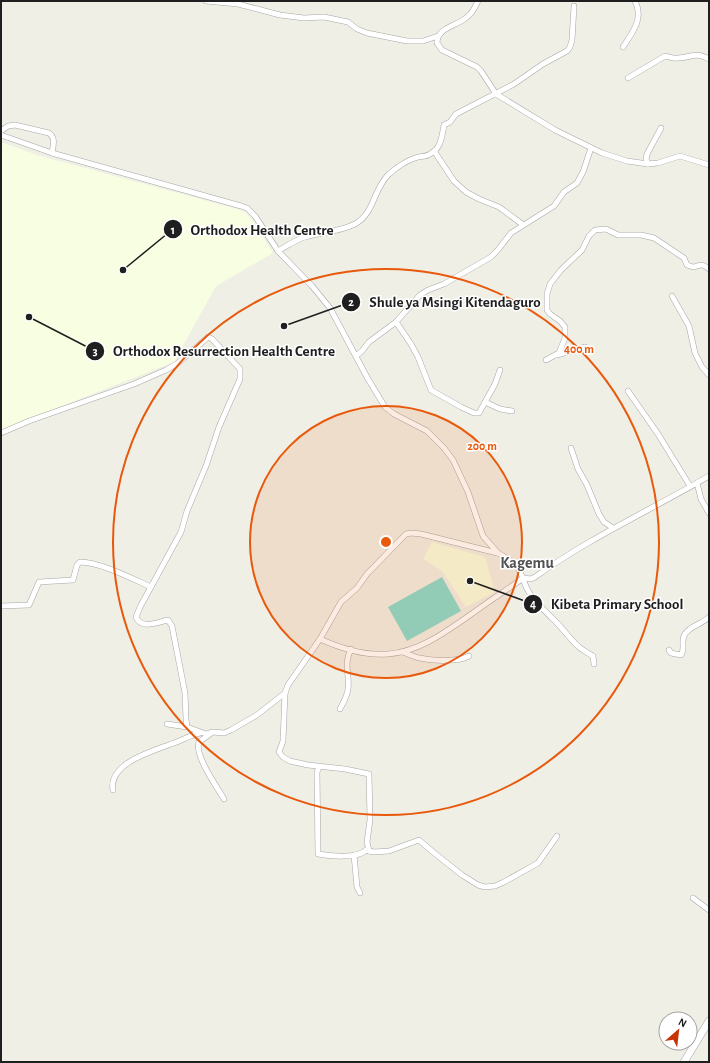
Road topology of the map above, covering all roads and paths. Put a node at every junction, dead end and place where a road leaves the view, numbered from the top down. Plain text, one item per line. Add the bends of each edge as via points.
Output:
1 (206, 1) edge
2 (478, 1) edge
3 (635, 1) edge
4 (574, 6) dead end
5 (438, 36) junction
6 (623, 47) dead end
7 (709, 59) edge
8 (628, 78) dead end
9 (496, 94) junction
10 (661, 128) dead end
11 (1, 131) edge
12 (1, 135) edge
13 (591, 148) junction
14 (434, 151) junction
15 (52, 153) junction
16 (648, 164) junction
17 (709, 164) edge
18 (522, 224) junction
19 (278, 251) junction
20 (709, 269) edge
21 (672, 296) dead end
22 (396, 322) junction
23 (585, 347) dead end
24 (556, 355) junction
25 (356, 356) junction
26 (546, 360) dead end
27 (500, 370) dead end
28 (709, 375) edge
29 (628, 391) dead end
30 (485, 402) junction
31 (512, 411) dead end
32 (1, 433) edge
33 (571, 448) dead end
34 (709, 476) edge
35 (697, 483) junction
36 (690, 486) junction
37 (709, 513) edge
38 (613, 528) junction
39 (498, 554) junction
40 (523, 578) junction
41 (151, 587) junction
42 (1, 606) edge
43 (709, 617) edge
44 (320, 639) junction
45 (351, 649) junction
46 (669, 650) dead end
47 (401, 652) junction
48 (469, 656) dead end
49 (594, 664) dead end
50 (285, 693) junction
51 (340, 709) dead end
52 (168, 724) dead end
53 (187, 727) junction
54 (201, 732) junction
55 (212, 732) junction
56 (319, 767) junction
57 (113, 790) dead end
58 (224, 799) dead end
59 (557, 836) dead end
60 (369, 851) junction
61 (354, 855) junction
62 (360, 894) dead end
63 (693, 898) dead end
64 (709, 910) edge
65 (709, 1021) edge
66 (684, 1062) edge

1 - 5 street via 238,4 280,15 334,19 348,22 367,33 407,42 423,41
2 - 5 street via 468,17
3 - 6 street via 639,19
4 - 9 street via 572,40 567,52
5 - 9 street via 437,43 440,48 477,67
7 - 8 street via 697,55 679,59 665,56
9 - 13 street via 555,130
9 - 14 street via 456,114 444,125 441,140
10 - 16 street via 648,152
11 - 15 street via 15,125 49,133 54,138
12 - 15 street
13 - 16 street via 616,158
13 - 18 street via 577,183 564,192 554,206
14 - 18 street via 454,181 466,192 499,207
14 - 19 street via 429,155 412,159 390,174 379,186 362,220 341,230 299,239
15 - 19 street via 247,208
16 - 17 street via 680,156
18 - 22 street via 507,236 491,257 420,295
19 - 25 street via 326,303
20 - 24 street via 704,265 687,265 684,258 654,238 618,235 606,228 594,230 582,250 549,286 547,310 566,330 563,345
21 - 28 street via 689,326 695,353
22 - 25 street via 369,342
22 - 30 street via 411,344 431,391 477,414
23 - 24 street
24 - 26 street
25 - 39 street via 385,407 427,431 453,460 468,492 483,536
27 - 30 street
29 - 36 street
30 - 31 street
32 - 41 street via 166,370 208,337 228,355 240,369 240,379 219,427 181,532
33 - 38 street via 599,514 604,522
34 - 35 street
35 - 36 street
35 - 37 street via 701,499
36 - 38 street
38 - 40 street via 535,577
39 - 40 street via 510,560
39 - 44 street via 421,534 406,534 367,574 358,588 341,602
40 - 47 street via 438,636
40 - 49 street via 542,609 577,645 593,656
41 - 42 street via 115,572 80,562 73,580 38,582 28,605
41 - 53 street via 136,619 144,624 168,620 172,626 185,693
43 - 46 street via 686,632 681,656
44 - 45 street
44 - 50 street
45 - 47 street via 374,654
45 - 51 street via 347,660 347,694
47 - 48 street via 423,659 461,659
50 - 55 street via 257,715 231,730 224,733
50 - 56 street via 280,754 290,761
52 - 53 street
53 - 54 street
54 - 55 street
54 - 57 street via 130,761 113,781
55 - 58 street via 199,742 198,749
56 - 60 street via 369,774
56 - 61 street via 318,854
59 - 60 street via 538,864 504,882 489,886 479,886 467,879 420,840 389,851
60 - 61 street
61 - 62 street
63 - 64 street
65 - 66 street

